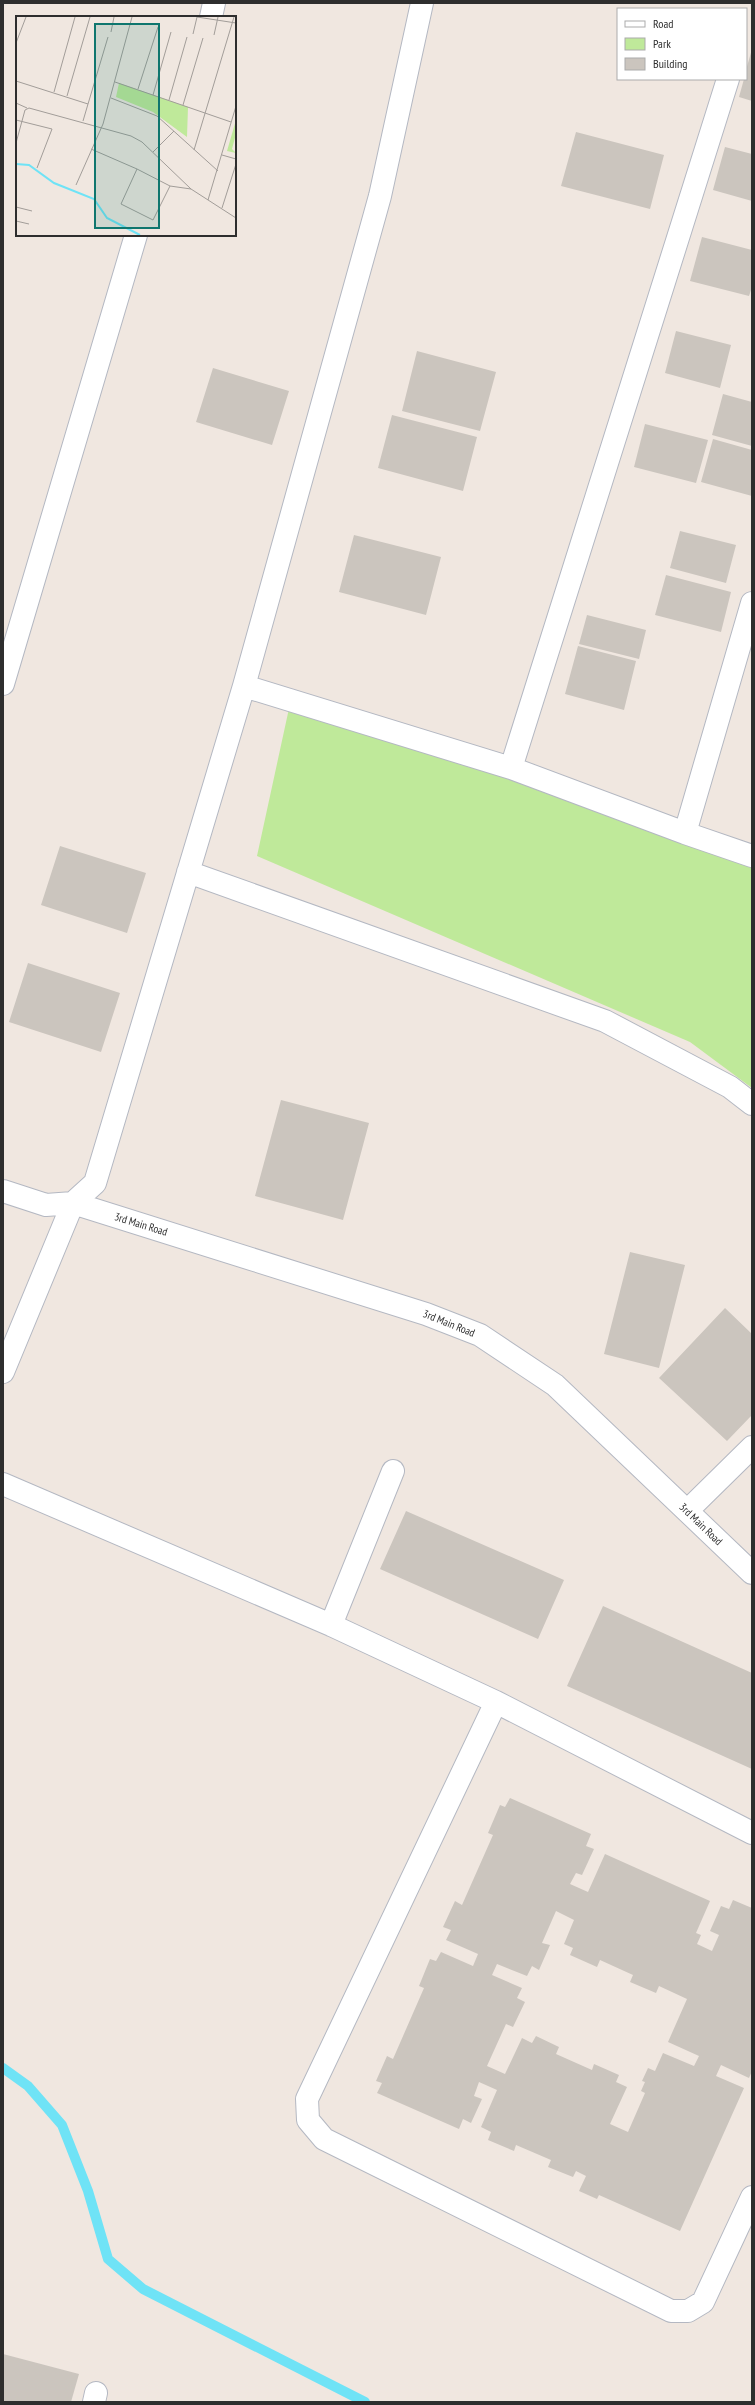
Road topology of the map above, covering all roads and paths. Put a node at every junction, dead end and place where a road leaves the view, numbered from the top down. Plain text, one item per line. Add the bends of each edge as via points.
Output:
1 (214, 3) edge
2 (422, 3) edge
3 (211, 16) edge
4 (728, 80) edge
5 (136, 236) edge
6 (752, 603) edge
7 (3, 684) edge
8 (244, 686) junction
9 (511, 768) junction
10 (685, 833) junction
11 (752, 856) edge
12 (188, 872) junction
13 (752, 1104) edge
14 (3, 1191) edge
15 (73, 1203) junction
16 (3, 1372) edge
17 (752, 1446) edge
18 (393, 1471) dead end
19 (3, 1484) edge
20 (687, 1511) junction
21 (752, 1573) edge
22 (331, 1625) junction
23 (496, 1702) junction
24 (752, 1833) edge
25 (752, 2197) edge

1 - 3 street
2 - 8 street via 380,196
4 - 9 street
5 - 7 street
6 - 10 street
8 - 9 street
8 - 12 street
9 - 10 street
10 - 11 street
12 - 13 street via 605,1021 730,1086
12 - 15 street via 95,1183
14 - 15 street via 46,1205
15 - 16 street
15 - 20 street, 3rd Main Road via 426,1314 480,1335 555,1385
17 - 20 street
18 - 22 street
19 - 22 street
20 - 21 street, 3rd Main Road
22 - 23 street
23 - 24 street
23 - 25 street via 307,2098 308,2120 324,2139 671,2311 688,2311 703,2302

